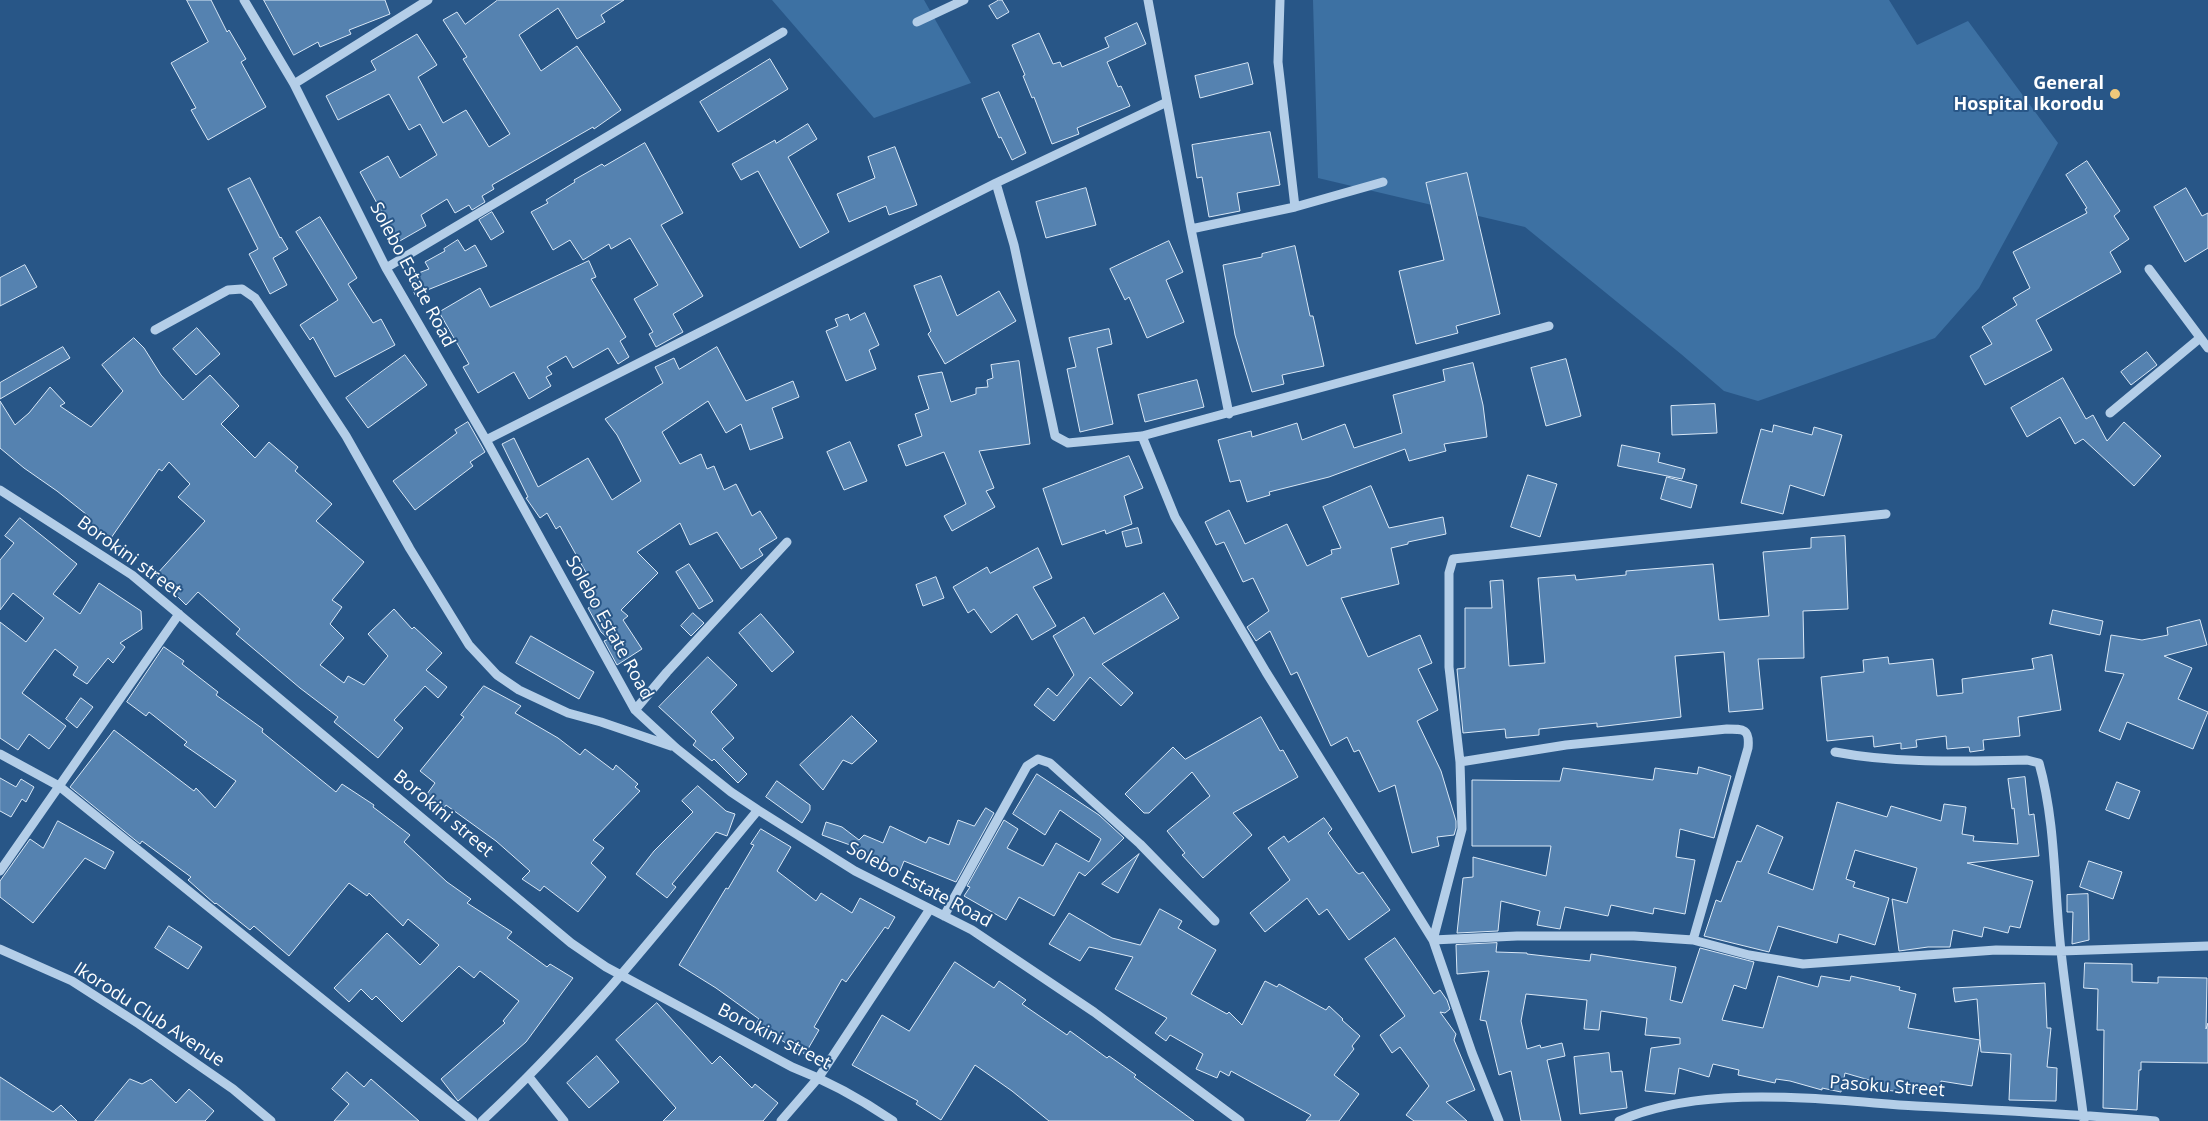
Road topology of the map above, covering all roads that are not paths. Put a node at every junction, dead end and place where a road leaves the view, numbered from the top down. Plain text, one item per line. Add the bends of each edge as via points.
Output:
1 (244, 0) edge
2 (428, 0) edge
3 (964, 0) edge
4 (1148, 0) edge
5 (1280, 0) edge
6 (917, 22) dead end
7 (783, 32) dead end
8 (294, 84) junction
9 (1167, 102) junction
10 (1383, 182) dead end
11 (996, 183) junction
12 (1295, 207) junction
13 (1191, 229) junction
14 (386, 268) junction
15 (2149, 269) dead end
16 (1549, 326) dead end
17 (155, 330) dead end
18 (2200, 338) junction
19 (2208, 348) edge
20 (2110, 413) dead end
21 (1229, 414) junction
22 (1142, 436) junction
23 (486, 440) junction
24 (0, 490) edge
25 (1886, 514) dead end
26 (787, 542) dead end
27 (179, 614) junction
28 (635, 710) junction
29 (676, 748) junction
30 (1834, 752) dead end
31 (0, 754) edge
32 (1460, 762) junction
33 (59, 786) junction
34 (758, 810) junction
35 (0, 870) edge
36 (930, 909) junction
37 (944, 916) junction
38 (1215, 921) dead end
39 (1433, 940) junction
40 (1693, 940) junction
41 (2208, 946) edge
42 (0, 950) edge
43 (2061, 951) junction
44 (622, 974) junction
45 (529, 1077) junction
46 (819, 1077) junction
47 (2084, 1118) edge
48 (271, 1121) edge
49 (472, 1121) edge
50 (482, 1121) edge
51 (564, 1121) edge
52 (781, 1121) edge
53 (892, 1121) edge
54 (1240, 1121) edge
55 (1499, 1121) edge
56 (1619, 1121) edge
57 (2155, 1121) edge

1 - 8 street, Solebo Estate Road
2 - 8 street
3 - 6 street
4 - 9 street
5 - 12 street via 1278,62
7 - 14 street
8 - 14 street, Solebo Estate Road
9 - 11 street
9 - 13 street
10 - 12 street
11 - 22 street via 1014,245 1055,436 1068,443
11 - 23 street
12 - 13 street
13 - 21 street
14 - 23 street, Solebo Estate Road
15 - 18 street
16 - 21 street
17 - 29 street via 228,290 242,289 255,298 346,436 469,645 497,675 519,690 568,713
18 - 19 street
18 - 20 street
21 - 22 street
22 - 39 street via 1174,517
23 - 28 street, Solebo Estate Road
24 - 27 street, Borokini street via 132,575
25 - 32 street via 1453,559 1448,573 1449,667
26 - 28 street
27 - 33 street
27 - 44 street, Borokini street via 513,896 571,943
28 - 29 street, Solebo Estate Road
29 - 34 street, Solebo Estate Road
30 - 43 street via 1942,761 2028,760 2039,763 2044,778
31 - 33 street
32 - 39 street via 1462,829
32 - 40 street via 1566,745 1727,729 1746,731 1748,748
33 - 35 street
33 - 49 street
34 - 36 street, Solebo Estate Road via 855,871
34 - 44 street
36 - 37 street, Solebo Estate Road
36 - 46 street
37 - 38 street via 1027,766 1038,759 1050,763 1140,844
37 - 54 street, Solebo Estate Road via 972,930 1094,1012
39 - 40 street via 1634,936
39 - 55 street
40 - 43 street via 1749,955 1803,964 1996,950
41 - 43 street
42 - 48 street, Ikorodu Club Avenue via 72,981 233,1089
43 - 47 street
44 - 45 street
44 - 46 street, Borokini street via 776,1058
45 - 50 street
45 - 51 street
46 - 52 street
46 - 53 street, Borokini street
47 - 56 street, Pasoku Street via 1813,1099 1718,1098 1672,1105
47 - 57 street, Pasoku Street

